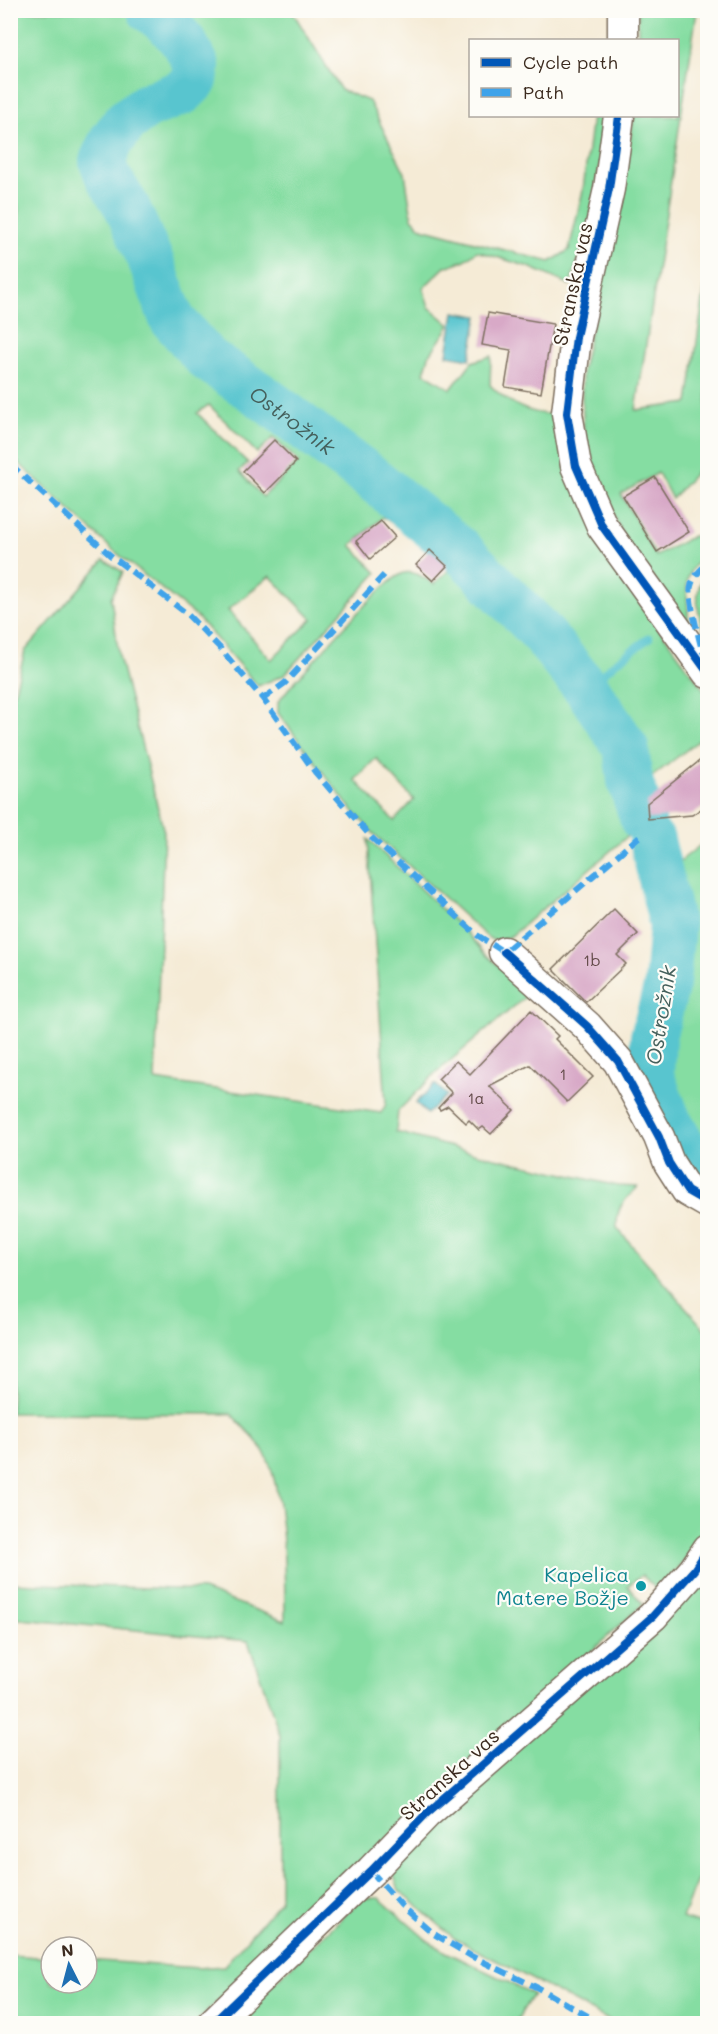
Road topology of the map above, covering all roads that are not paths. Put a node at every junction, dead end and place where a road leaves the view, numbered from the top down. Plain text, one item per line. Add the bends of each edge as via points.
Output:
1 (623, 10) edge
2 (623, 39) edge
3 (620, 117) edge
4 (708, 673) edge
5 (504, 952) dead end
6 (708, 1203) edge
7 (708, 1549) edge
8 (212, 2024) edge

1 - 2 street
3 - 4 street, Stranska vas via 609,189 576,337 567,413 576,466 602,526
5 - 6 street via 587,1026 618,1061 669,1163 687,1191
7 - 8 street, Stranska vas via 652,1616 426,1814

